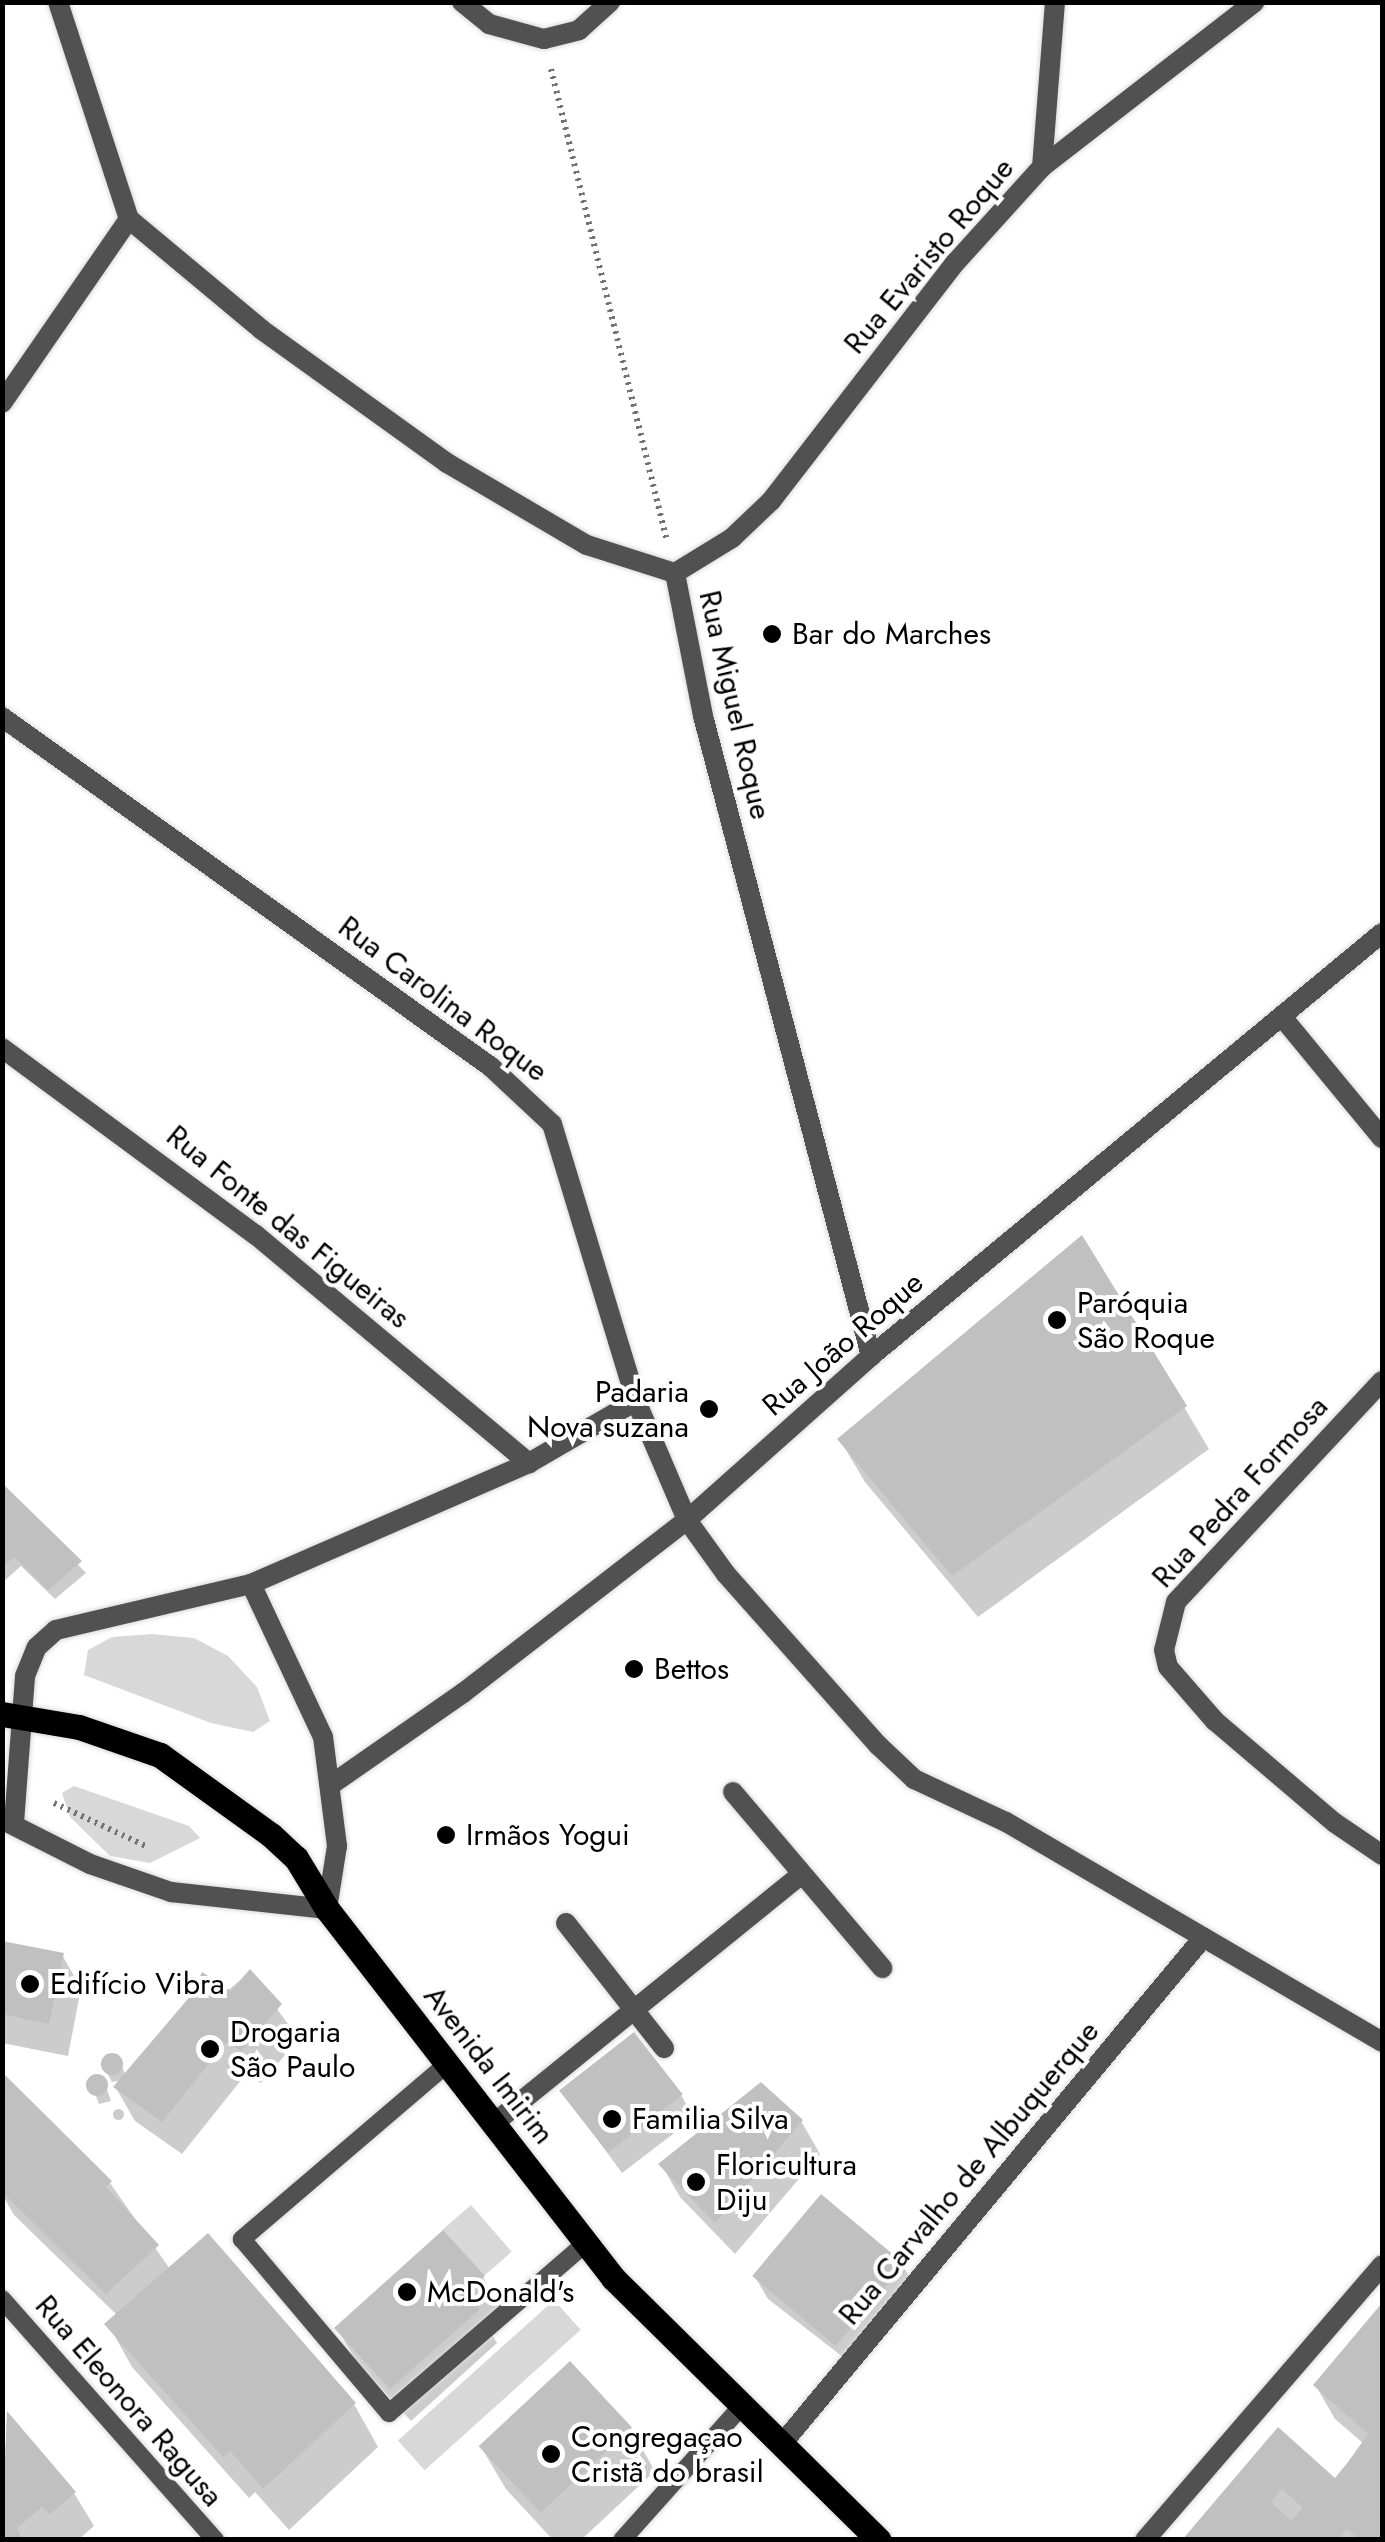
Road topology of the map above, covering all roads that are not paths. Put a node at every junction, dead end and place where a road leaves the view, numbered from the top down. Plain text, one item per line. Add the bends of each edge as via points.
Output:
1 (58, 2) edge
2 (462, 2) edge
3 (610, 2) edge
4 (1055, 2) edge
5 (1255, 2) edge
6 (1042, 167) junction
7 (129, 218) junction
8 (2, 403) edge
9 (675, 574) junction
10 (2, 717) edge
11 (1382, 934) edge
12 (1284, 1018) junction
13 (2, 1048) edge
14 (1382, 1138) edge
15 (871, 1356) junction
16 (1382, 1381) edge
17 (636, 1401) junction
18 (530, 1463) junction
19 (687, 1520) junction
20 (252, 1584) junction
21 (11, 1714) edge
22 (332, 1784) junction
23 (733, 1792) dead end
24 (8, 1821) edge
25 (1382, 1855) edge
26 (800, 1876) junction
27 (327, 1909) junction
28 (566, 1923) dead end
29 (1202, 1939) junction
30 (882, 1968) dead end
31 (634, 2009) junction
32 (1382, 2042) edge
33 (664, 2048) dead end
34 (448, 2064) junction
35 (494, 2124) junction
36 (586, 2243) junction
37 (1382, 2265) edge
38 (2, 2298) edge
39 (741, 2406) junction
40 (782, 2445) junction
41 (627, 2538) edge
42 (214, 2540) edge
43 (879, 2540) edge
44 (1145, 2540) edge

1 - 7 street
2 - 3 street via 490,24 544,39 579,30
4 - 6 street
5 - 6 street, Rua Evaristo Roque
6 - 9 street, Rua Evaristo Roque via 955,263 771,500 732,538
7 - 8 street
7 - 9 street, Rua Miguel Roque via 262,330 447,463 587,545
9 - 15 street, Rua Miguel Roque via 703,716
10 - 17 street, Rua Carolina Roque via 529,1098 552,1124
11 - 12 street, Rua João Roque
12 - 14 street
12 - 15 street, Rua João Roque
13 - 18 street, Rua Fonte das Figueiras via 256,1235
15 - 19 street, Rua João Roque
16 - 25 street, Rua Pedra Formosa via 1176,1602 1164,1650 1168,1667 1215,1721 1334,1824
17 - 18 street
17 - 19 street, Rua Carolina Roque
18 - 20 street
19 - 22 street, Rua João Roque via 448,1704
19 - 29 street, Rua Carolina Roque via 726,1574 914,1780 1006,1822
20 - 21 street via 56,1630 30,1662
20 - 22 street via 309,1702
21 - 24 street
21 - 27 main road, Avenida Imirim via 160,1755 272,1835 296,1858
22 - 27 street via 337,1846
23 - 26 street
24 - 27 street via 90,1864 172,1892
26 - 30 street
26 - 31 street
27 - 34 main road, Avenida Imirim
28 - 31 street
29 - 32 street, Rua Carolina Roque
29 - 40 street, Rua Carvalho de Albuquerque
31 - 33 street
31 - 35 street
34 - 35 main road, Avenida Imirim
34 - 36 lane via 242,2239 389,2412
35 - 36 main road, Avenida Imirim
36 - 39 main road, Avenida Imirim
37 - 44 street
38 - 42 lane, Rua Eleonora Ragusa
39 - 40 main road, Avenida Imirim
39 - 41 lane
40 - 43 main road, Avenida Imirim

